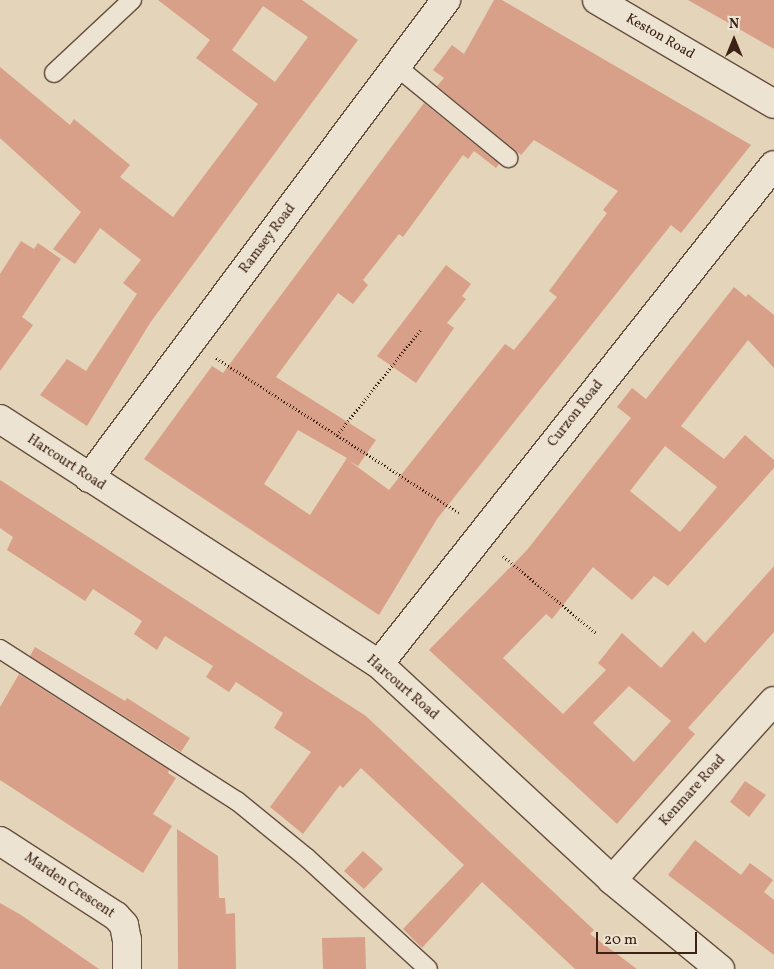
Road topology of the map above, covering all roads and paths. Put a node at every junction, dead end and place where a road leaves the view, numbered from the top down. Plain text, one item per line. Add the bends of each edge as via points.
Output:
1 (132, 0) edge
2 (446, 0) edge
3 (597, 0) edge
4 (396, 67) junction
5 (54, 73) dead end
6 (774, 104) edge
7 (508, 158) dead end
8 (774, 165) edge
9 (421, 329) dead end
10 (191, 341) junction
11 (0, 419) edge
12 (337, 436) junction
13 (89, 478) junction
14 (480, 536) junction
15 (597, 634) dead end
16 (0, 649) edge
17 (379, 664) junction
18 (774, 701) edge
19 (0, 840) edge
20 (612, 880) junction
21 (128, 969) edge
22 (428, 969) edge
23 (720, 969) edge

1 - 5 lane
2 - 4 street, Ramsey Road
3 - 6 street, Keston Road
4 - 7 lane
4 - 10 street, Ramsey Road
8 - 14 street, Curzon Road
9 - 12 path
10 - 12 path
10 - 13 street, Ramsey Road
11 - 13 street, Harcourt Road
12 - 14 path via 460,514
13 - 17 street, Harcourt Road
14 - 15 path
14 - 17 street, Curzon Road
16 - 22 lane via 237,801 307,858
17 - 20 street, Harcourt Road
18 - 20 street, Kenmare Road
19 - 21 street, Marden Crescent via 116,916 124,925
20 - 23 street, Harcourt Road

